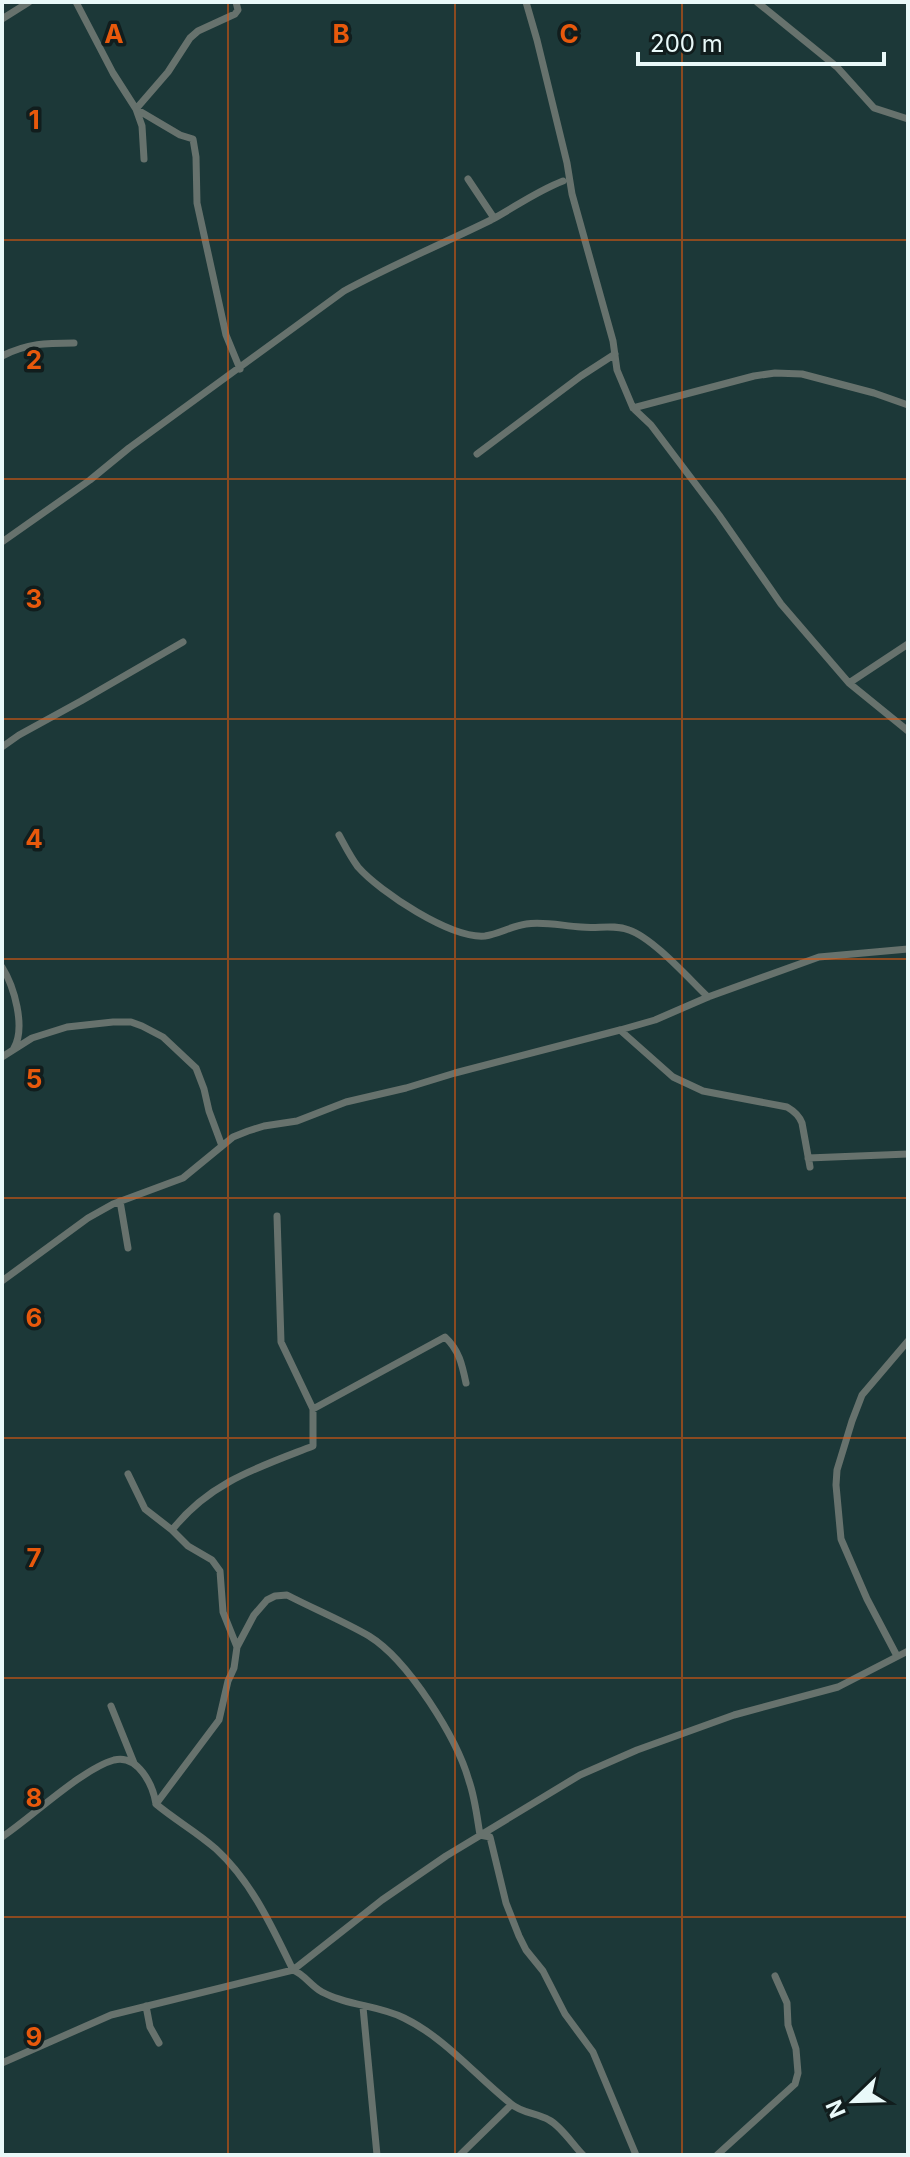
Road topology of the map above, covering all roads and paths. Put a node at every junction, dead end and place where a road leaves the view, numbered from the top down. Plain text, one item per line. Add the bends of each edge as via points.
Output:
1 (29, 2) edge
2 (76, 2) edge
3 (236, 2) edge
4 (526, 2) edge
5 (757, 2) edge
6 (2, 19) edge
7 (136, 109) junction
8 (908, 119) edge
9 (144, 159) dead end
10 (567, 163) junction
11 (468, 179) dead end
12 (563, 181) junction
13 (572, 194) junction
14 (494, 218) junction
15 (74, 343) dead end
16 (615, 354) junction
17 (2, 356) edge
18 (240, 369) junction
19 (908, 405) edge
20 (633, 408) junction
21 (477, 454) dead end
22 (2, 542) edge
23 (183, 642) dead end
24 (908, 644) edge
25 (849, 683) junction
26 (908, 731) edge
27 (2, 747) edge
28 (339, 835) dead end
29 (908, 949) edge
30 (2, 967) edge
31 (708, 997) junction
32 (620, 1030) junction
33 (32, 1038) junction
34 (19, 1039) junction
35 (13, 1050) junction
36 (2, 1057) edge
37 (222, 1146) junction
38 (908, 1154) edge
39 (808, 1158) junction
40 (810, 1167) dead end
41 (120, 1201) junction
42 (277, 1216) dead end
43 (128, 1248) dead end
44 (2, 1281) edge
45 (908, 1341) edge
46 (466, 1383) dead end
47 (313, 1409) junction
48 (128, 1474) dead end
49 (172, 1530) junction
50 (237, 1647) junction
51 (908, 1651) edge
52 (897, 1656) junction
53 (111, 1706) dead end
54 (134, 1763) junction
55 (156, 1804) junction
56 (480, 1835) junction
57 (2, 1837) edge
58 (293, 1970) junction
59 (775, 1976) dead end
60 (146, 2006) junction
61 (363, 2007) junction
62 (159, 2043) dead end
63 (2, 2063) edge
64 (511, 2105) junction
65 (377, 2155) edge
66 (461, 2155) edge
67 (583, 2155) edge
68 (636, 2155) edge
69 (717, 2155) edge

1 - 6 street
2 - 7 street
3 - 7 street via 235,14 190,38
4 - 10 street
5 - 8 street via 837,67 874,108
7 - 9 street
7 - 18 street via 193,139 197,203 226,335
10 - 12 street
10 - 13 street
11 - 14 street
12 - 13 street
12 - 14 street
13 - 16 street
14 - 18 street via 344,291
15 - 17 street via 28,345
16 - 20 street
16 - 21 street
18 - 22 street
19 - 20 street via 802,374 775,373
20 - 25 street via 719,515 781,604
23 - 27 street
24 - 25 street
25 - 26 street
28 - 31 street via 370,877 440,924 481,936 527,923 618,926 634,931
29 - 31 street via 819,957
30 - 34 street via 15,999
31 - 32 street
32 - 37 street via 346,1102 297,1121 248,1131
32 - 39 street via 673,1077 703,1091 794,1111 802,1123
33 - 34 street
33 - 35 street
33 - 37 street via 67,1027 113,1022 131,1022 163,1037 196,1068
34 - 35 street
35 - 36 street
37 - 41 street via 183,1178
38 - 39 street
39 - 40 street
41 - 43 street
41 - 44 street
42 - 47 street via 281,1342
45 - 52 street via 862,1395 836,1485 844,1547
46 - 47 street via 455,1346 445,1337
47 - 49 street via 313,1446 219,1487
48 - 49 street via 145,1509
49 - 50 street via 220,1571 223,1612
50 - 55 street via 219,1720
50 - 56 street via 267,1600 287,1595 371,1637 400,1664 452,1739 469,1780
51 - 52 street
52 - 56 street via 838,1687 734,1715 580,1775
53 - 54 street
54 - 55 street
54 - 57 street via 125,1759 103,1765
55 - 58 street via 236,1872 265,1911
56 - 58 street via 382,1900
56 - 68 street via 490,1837 519,1936 593,2052
58 - 60 street
58 - 61 street via 323,1993
59 - 69 street via 787,2003 796,2049 795,2084
60 - 62 street
60 - 63 street via 111,2015
61 - 64 street via 406,2019
61 - 65 street
64 - 66 street
64 - 67 street via 553,2121

